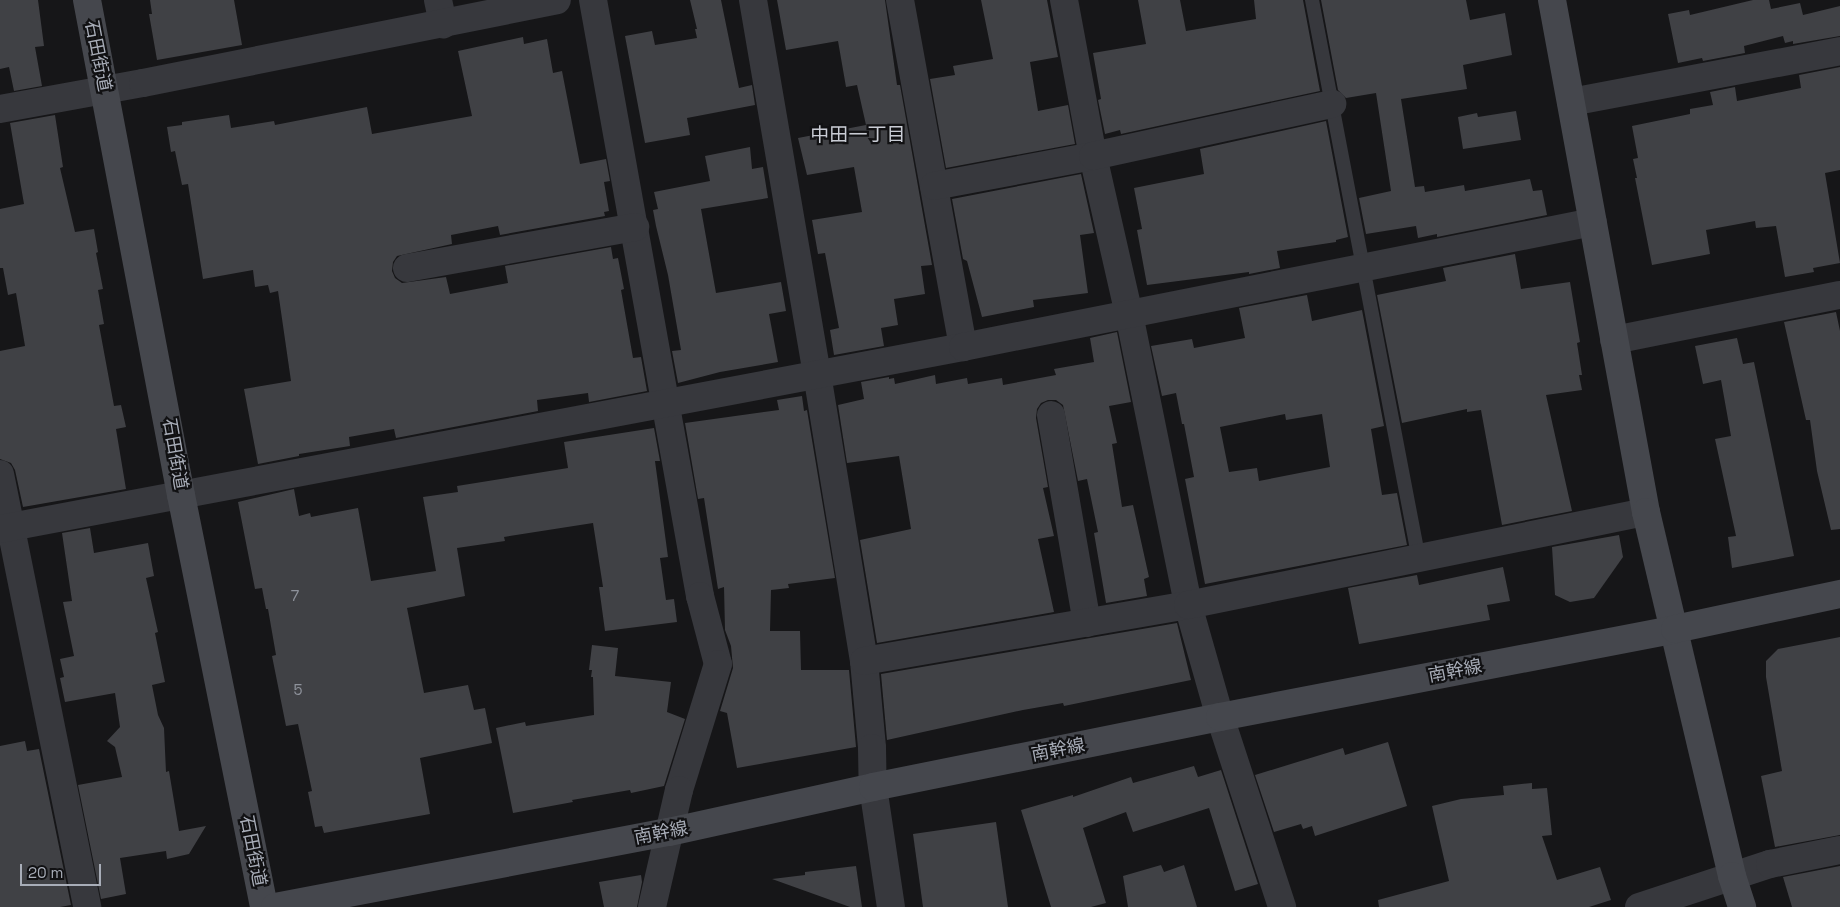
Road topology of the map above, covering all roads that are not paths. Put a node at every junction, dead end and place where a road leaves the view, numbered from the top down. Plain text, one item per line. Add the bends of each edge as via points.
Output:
1 (88, 0) edge
2 (557, 0) edge
3 (593, 0) edge
4 (753, 0) edge
5 (900, 0) edge
6 (1064, 0) edge
7 (1312, 0) edge
8 (1552, 0) edge
9 (440, 12) edge
10 (1840, 51) edge
11 (105, 90) junction
12 (1571, 102) junction
13 (1332, 104) junction
14 (0, 109) edge
15 (1093, 156) junction
16 (934, 186) junction
17 (1593, 222) junction
18 (634, 228) junction
19 (407, 268) dead end
20 (1362, 269) junction
21 (1840, 295) edge
22 (1129, 314) junction
23 (1614, 340) junction
24 (963, 346) junction
25 (818, 374) junction
26 (664, 401) junction
27 (1051, 415) dead end
28 (0, 474) edge
29 (181, 495) junction
30 (1646, 512) junction
31 (5, 528) edge
32 (1419, 560) junction
33 (1840, 594) edge
34 (1188, 604) junction
35 (1087, 622) junction
36 (1676, 629) junction
37 (864, 661) junction
38 (1220, 717) junction
39 (873, 787) junction
40 (669, 832) junction
41 (1840, 850) edge
42 (1732, 876) junction
43 (289, 906) edge
44 (87, 907) edge
45 (264, 907) edge
46 (652, 907) edge
47 (891, 907) edge
48 (1282, 907) edge
49 (1639, 907) edge
50 (1742, 907) edge

1 - 11 street, 石田街道
2 - 9 street
3 - 18 street
4 - 25 street
5 - 16 street
6 - 15 street
7 - 13 lane
8 - 12 street
9 - 11 street
10 - 12 street
11 - 14 street
11 - 29 street, 石田街道
12 - 17 street
13 - 15 street
13 - 20 lane
15 - 16 street
15 - 22 street
16 - 24 street
17 - 20 street
17 - 23 street
18 - 19 street
18 - 26 street
20 - 22 street
20 - 32 lane
21 - 23 street
22 - 24 street
22 - 34 street
23 - 30 street
24 - 25 street
25 - 26 street
25 - 37 street
26 - 29 street
26 - 40 street via 700,596 718,664
27 - 35 street
28 - 31 street
29 - 31 street
29 - 45 street, 石田街道
30 - 32 street
30 - 36 street
31 - 44 street
32 - 34 street
33 - 36 street, 南幹線
34 - 35 street
34 - 38 street
35 - 37 street
36 - 38 street, 南幹線
36 - 42 street
37 - 39 street
38 - 39 street, 南幹線
38 - 48 street
39 - 40 street, 南幹線
39 - 47 street
40 - 43 street, 南幹線
40 - 46 street
41 - 42 street via 1770,864
42 - 49 street
42 - 50 street

